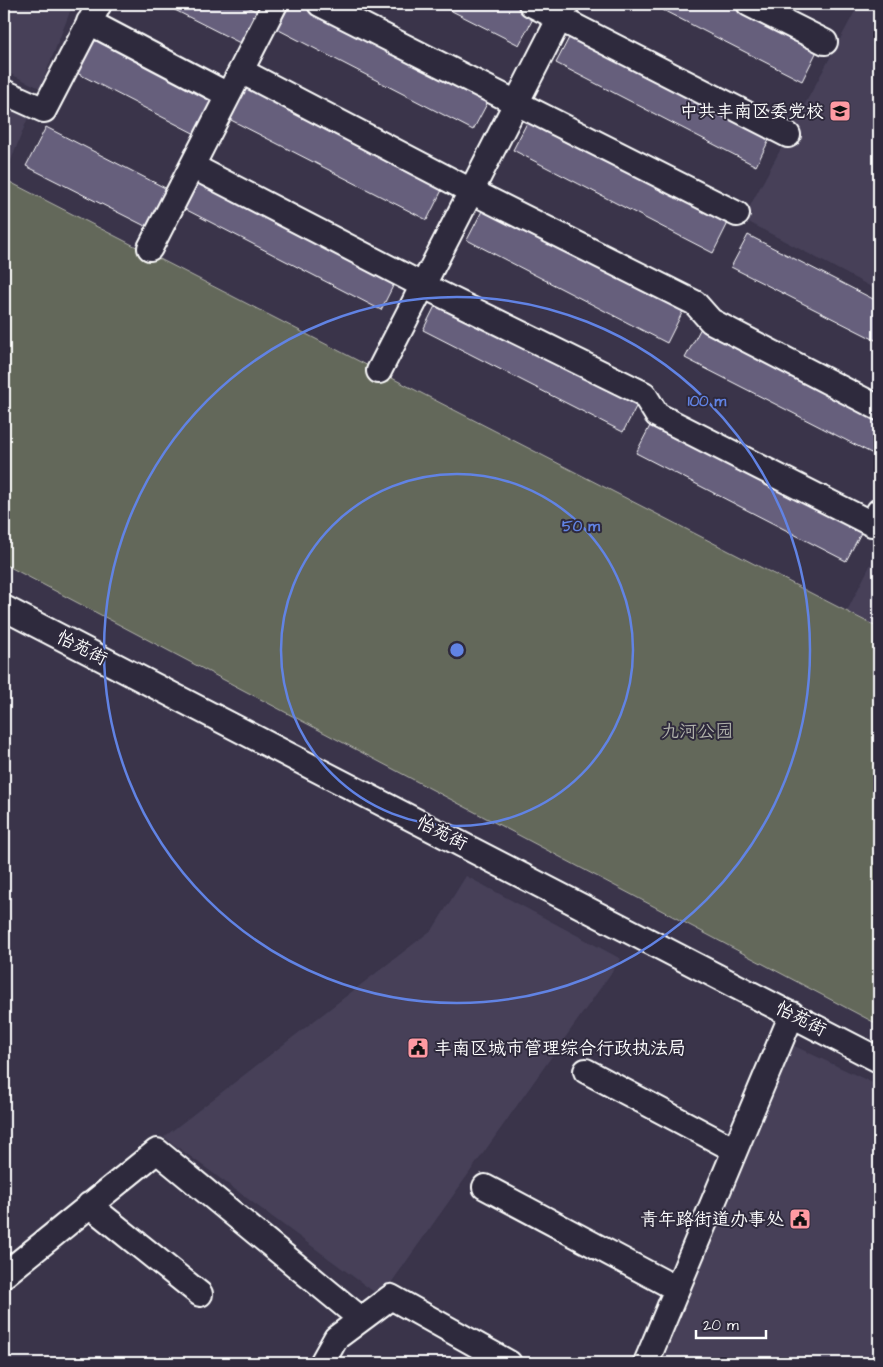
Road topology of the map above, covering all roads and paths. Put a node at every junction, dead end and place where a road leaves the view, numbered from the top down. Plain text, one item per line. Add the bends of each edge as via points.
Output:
1 (275, 4) edge
2 (320, 4) edge
3 (531, 4) edge
4 (749, 4) edge
5 (563, 11) edge
6 (94, 13) edge
7 (825, 42) dead end
8 (241, 71) junction
9 (4, 92) edge
10 (228, 95) junction
11 (516, 104) junction
12 (788, 135) dead end
13 (192, 166) junction
14 (471, 190) junction
15 (737, 214) dead end
16 (150, 248) dead end
17 (422, 285) junction
18 (379, 371) dead end
19 (879, 408) edge
20 (879, 511) edge
21 (4, 608) edge
22 (792, 1014) junction
23 (879, 1060) edge
24 (586, 1071) dead end
25 (735, 1150) junction
26 (485, 1187) dead end
27 (90, 1206) junction
28 (4, 1275) edge
29 (677, 1289) junction
30 (200, 1294) dead end
31 (361, 1319) junction
32 (322, 1363) edge
33 (509, 1363) edge
34 (646, 1363) edge

1 - 8 street
2 - 11 street
3 - 5 street
4 - 7 street
5 - 11 street
5 - 12 street
6 - 9 street via 44,110
6 - 10 street
8 - 10 street
8 - 14 street
10 - 13 street
11 - 14 street
11 - 15 street
13 - 16 street
13 - 17 street
14 - 17 street
14 - 19 street via 695,303 711,320
17 - 18 street
17 - 20 street via 644,394 658,415 872,524
21 - 22 street, 怡苑街
22 - 23 street, 怡苑街
22 - 25 street
24 - 25 street
25 - 29 street
26 - 29 street
27 - 28 street
27 - 30 street
27 - 31 street via 157,1151
29 - 34 street
31 - 32 street via 336,1338
31 - 33 street via 391,1297

